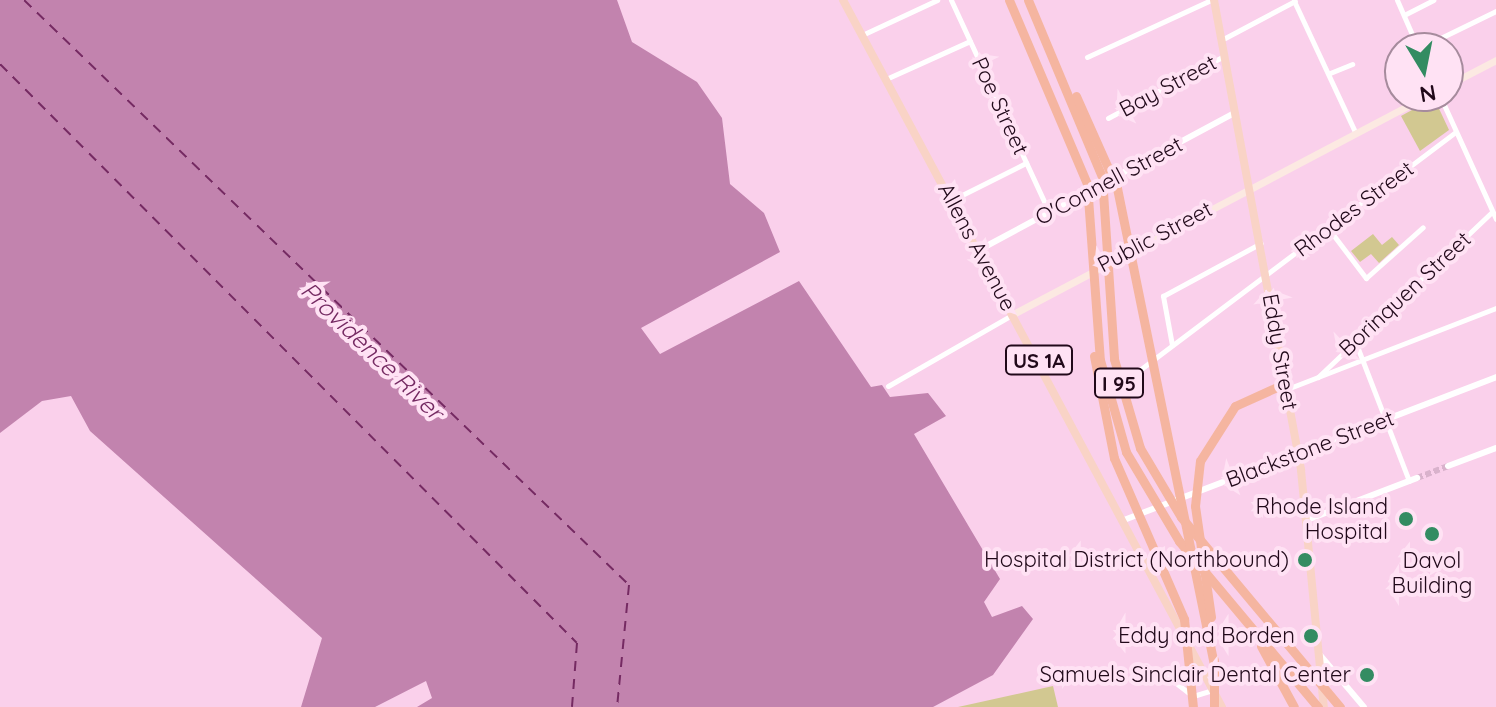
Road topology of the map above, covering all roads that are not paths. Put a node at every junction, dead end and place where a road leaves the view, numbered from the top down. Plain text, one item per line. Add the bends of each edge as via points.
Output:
1 (843, 0) edge
2 (937, 0) edge
3 (951, 0) edge
4 (1009, 0) edge
5 (1028, 0) edge
6 (1213, 0) edge
7 (1295, 0) edge
8 (1397, 0) edge
9 (1433, 0) edge
10 (1496, 11) edge
11 (1404, 15) junction
12 (1412, 32) edge
13 (1452, 32) edge
14 (862, 35) junction
15 (1225, 38) junction
16 (970, 41) junction
17 (1228, 55) junction
18 (1087, 57) dead end
19 (1496, 60) edge
20 (1352, 64) dead end
21 (1330, 73) junction
22 (1464, 77) edge
23 (886, 79) junction
24 (1065, 79) junction
25 (1238, 111) junction
26 (1395, 112) edge
27 (1447, 112) edge
28 (1108, 118) dead end
29 (1355, 132) junction
30 (1456, 132) junction
31 (1026, 163) junction
32 (1252, 186) junction
33 (952, 200) junction
34 (1049, 212) junction
35 (1492, 212) junction
36 (1496, 219) edge
37 (1423, 227) dead end
38 (1328, 228) junction
39 (1262, 242) junction
40 (979, 250) junction
41 (1267, 274) junction
42 (1496, 308) edge
43 (1013, 314) junction
44 (1096, 321) junction
45 (1355, 341) junction
46 (1172, 345) junction
47 (1363, 360) junction
48 (1137, 372) dead end
49 (1318, 377) junction
50 (1496, 377) edge
51 (888, 386) dead end
52 (1286, 386) junction
53 (1386, 420) junction
54 (1496, 448) edge
55 (1298, 454) junction
56 (1448, 466) tunnel mouth
57 (1417, 478) tunnel mouth
58 (1409, 481) junction
59 (1124, 520) junction
60 (1307, 520) junction
61 (1252, 629) junction
62 (1319, 654) junction
63 (1214, 666) junction
64 (1142, 672) dead end
65 (1213, 690) junction
66 (1319, 706) edge
67 (1193, 707) edge
68 (1214, 707) edge
69 (1222, 707) edge
70 (1294, 707) edge
71 (1340, 707) edge
72 (1364, 707) edge

1 - 14 main road, Allens Avenue / US 1A
2 - 14 street
3 - 16 street, Poe Street
4 - 44 highway, I 95 via 1087,184
5 - 24 highway, I 95
6 - 15 main road, Eddy Street
6 - 18 street
7 - 15 street
7 - 21 street
8 - 11 street
9 - 11 street
10 - 13 street
11 - 12 street
14 - 23 main road, Allens Avenue / US 1A
15 - 17 main road, Eddy Street
16 - 23 street
16 - 31 street, Poe Street
17 - 25 main road, Eddy Street
17 - 28 street, Bay Street
19 - 22 main road
20 - 21 street
21 - 29 street
23 - 33 main road, Allens Avenue / US 1A
24 - 63 highway via 1116,183
24 - 71 highway, I 95 via 1105,189 1120,390 1162,488
25 - 32 main road, Eddy Street
25 - 34 street, O'Connell Street
26 - 29 main road, Public Street
27 - 30 street
29 - 32 main road, Public Street
30 - 35 street
30 - 38 street, Rhodes Street
31 - 33 street
31 - 34 street, Poe Street
32 - 39 main road, Eddy Street
32 - 43 main road, Public Street
33 - 40 main road, Allens Avenue / US 1A
34 - 40 street, O'Connell Street
35 - 36 street
35 - 45 street, Borinquen Street
37 - 38 street via 1366,278
38 - 41 street, Rhodes Street
39 - 41 main road, Eddy Street
39 - 46 street via 1165,294 1161,303
40 - 43 main road, Allens Avenue / US 1A
41 - 46 street, Rhodes Street
41 - 52 main road, Eddy Street
42 - 47 street
43 - 51 street, Public Street
43 - 59 main road, Allens Avenue / US 1A
44 - 61 highway, I 95 via 1108,402 1147,494
44 - 67 highway via 1097,394 1128,490 1184,619
45 - 47 street
45 - 49 street, Borinquen Street
46 - 48 street, Rhodes Street
47 - 49 street
47 - 53 street
49 - 52 street
50 - 53 street, Blackstone Street
52 - 55 main road, Eddy Street
52 - 63 highway via 1230,411 1206,446 1195,491
53 - 55 street, Blackstone Street
53 - 58 street
54 - 56 street
55 - 59 street, Blackstone Street
55 - 60 main road, Eddy Street
57 - 58 street
58 - 60 street
59 - 65 main road, Allens Avenue / US 1A
60 - 62 main road, Eddy Street
61 - 66 highway, I 95
61 - 70 highway
62 - 66 main road, Eddy Street
62 - 72 street
63 - 68 highway
64 - 65 street via 1167,676 1193,696
65 - 69 main road, Allens Avenue / US 1A

